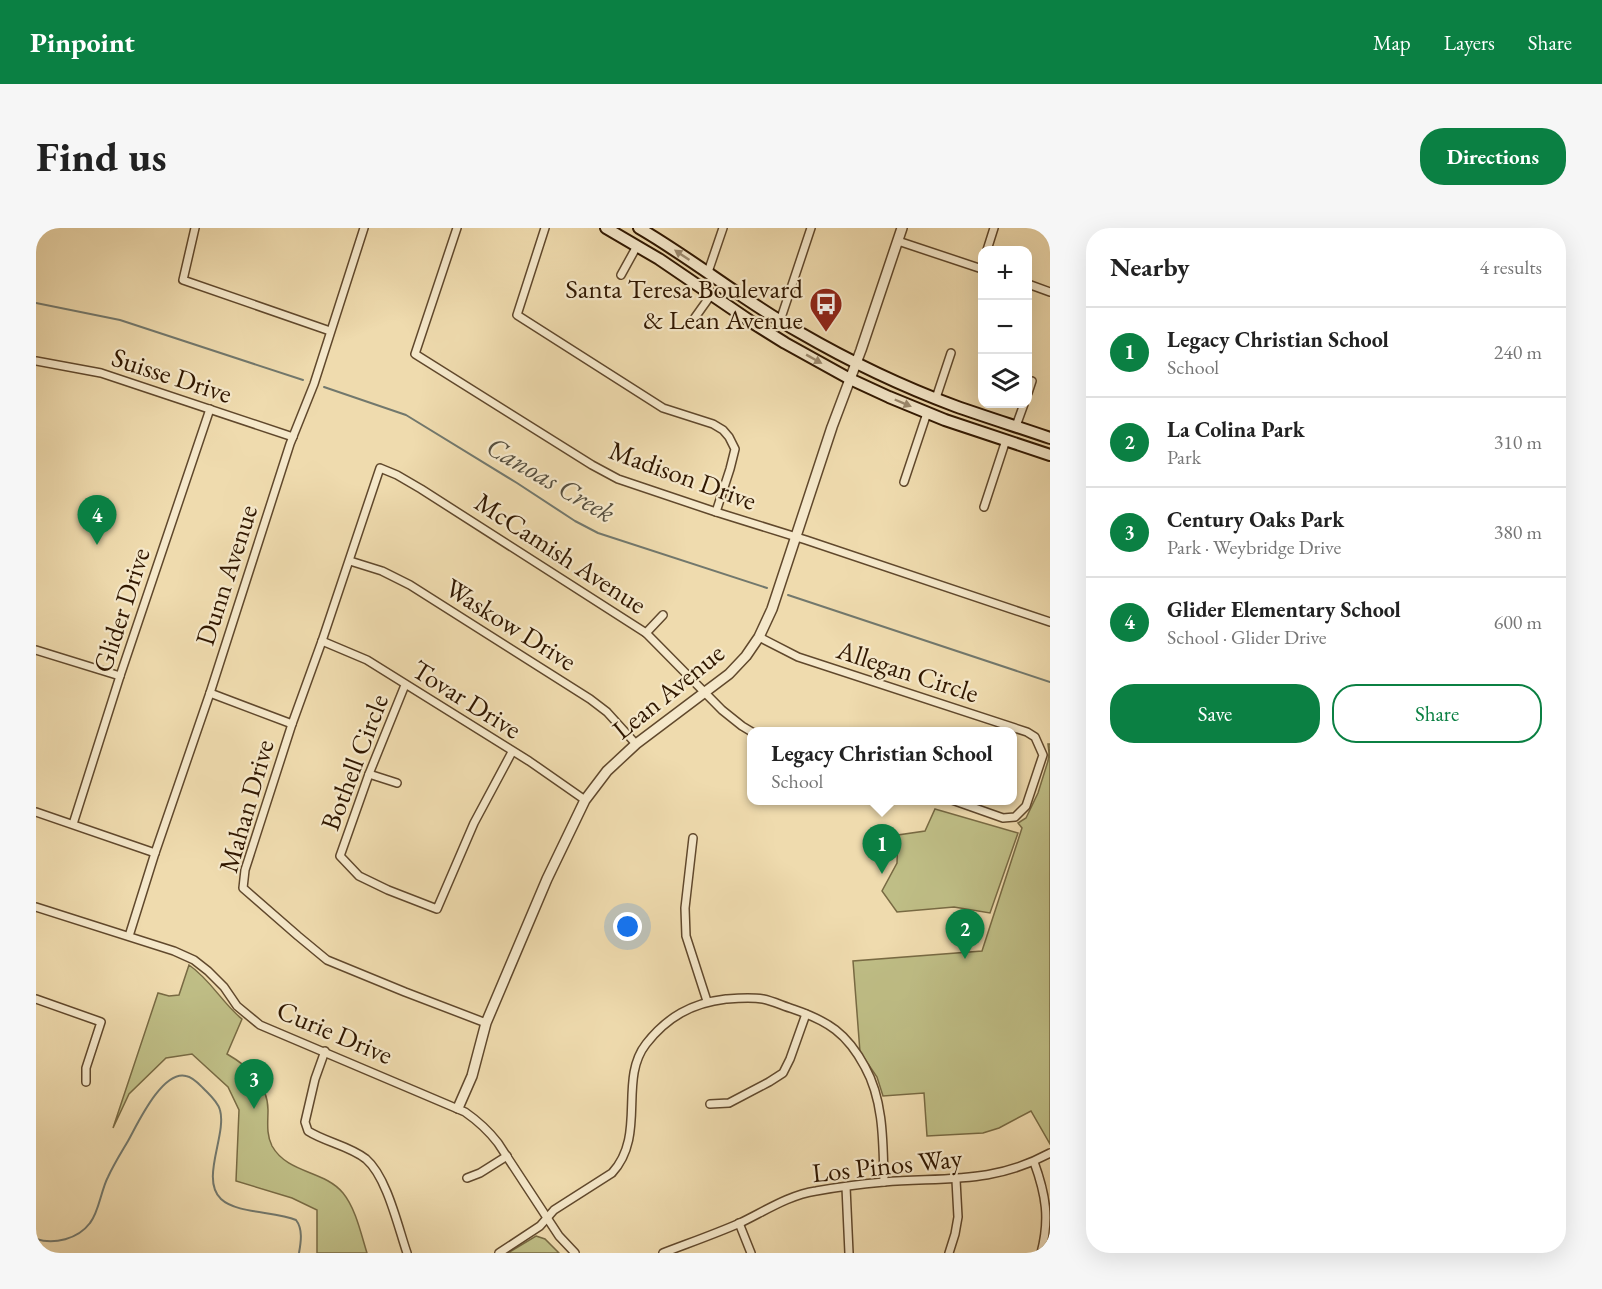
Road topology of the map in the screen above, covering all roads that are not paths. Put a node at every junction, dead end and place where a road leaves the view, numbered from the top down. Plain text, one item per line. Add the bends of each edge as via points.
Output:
1 (195, 228) edge
2 (364, 228) edge
3 (457, 228) edge
4 (545, 228) edge
5 (606, 228) edge
6 (639, 228) edge
7 (723, 228) edge
8 (812, 228) edge
9 (902, 228) edge
10 (994, 228) edge
11 (898, 241) junction
12 (637, 246) junction
13 (988, 246) edge
14 (978, 266) edge
15 (708, 272) junction
16 (621, 275) dead end
17 (1032, 285) edge
18 (1050, 292) edge
19 (711, 295) junction
20 (780, 321) junction
21 (691, 323) dead end
22 (330, 331) junction
23 (951, 353) dead end
24 (36, 361) edge
25 (856, 363) junction
26 (850, 379) junction
27 (936, 398) junction
28 (1023, 408) edge
29 (210, 409) junction
30 (927, 413) junction
31 (1016, 426) junction
32 (293, 436) junction
33 (1050, 438) edge
34 (1006, 440) junction
35 (1050, 455) edge
36 (380, 468) joint
37 (904, 482) dead end
38 (984, 507) dead end
39 (716, 512) junction
40 (795, 537) junction
41 (350, 561) junction
42 (663, 615) dead end
43 (1050, 622) edge
44 (646, 633) junction
45 (759, 637) junction
46 (322, 641) junction
47 (36, 651) edge
48 (120, 676) junction
49 (405, 686) junction
50 (705, 692) junction
51 (210, 693) junction
52 (292, 724) junction
53 (1011, 727) edge
54 (747, 729) edge
55 (1017, 729) edge
56 (636, 744) junction
57 (512, 752) junction
58 (369, 774) junction
59 (397, 783) dead end
60 (585, 800) junction
61 (964, 805) edge
62 (36, 812) edge
63 (73, 824) junction
64 (693, 838) dead end
65 (155, 853) junction
66 (36, 907) edge
67 (129, 936) junction
68 (36, 999) edge
69 (707, 1001) junction
70 (806, 1014) junction
71 (486, 1023) junction
72 (325, 1051) junction
73 (86, 1082) dead end
74 (710, 1104) dead end
75 (459, 1108) junction
76 (1050, 1153) edge
77 (507, 1156) junction
78 (1034, 1162) junction
79 (467, 1178) dead end
80 (956, 1180) junction
81 (884, 1182) junction
82 (846, 1187) junction
83 (547, 1218) junction
84 (739, 1223) junction
85 (407, 1253) edge
86 (499, 1253) edge
87 (575, 1253) edge
88 (663, 1253) edge
89 (751, 1253) edge
90 (849, 1253) edge
91 (949, 1253) edge
92 (1041, 1253) edge

1 - 22 street via 183,280
2 - 22 street, Dunn Avenue
3 - 39 street, Madison Drive via 415,354 618,479
4 - 39 street via 517,315 663,408 723,430 735,449
5 - 12 main road
15 -> 6 main road
7 - 15 street
8 - 20 street
9 - 11 street, Lean Avenue
10 - 13 street
11 - 14 street
11 - 25 street, Lean Avenue
12 - 16 street
12 - 19 main road
15 - 20 main road
17 - 18 street
19 - 21 street
19 -> 26 main road
20 - 25 main road
22 - 32 street, Dunn Avenue
23 - 27 street
24 - 29 street, Suisse Drive via 101,373
25 - 26 street, Lean Avenue
25 - 27 main road
26 -> 30 main road
26 - 40 street, Lean Avenue
27 - 31 main road
28 - 31 street
29 - 32 street, Suisse Drive
29 - 48 street, Glider Drive
30 - 34 main road
30 - 37 street
31 - 33 main road
32 - 51 street, Dunn Avenue
34 - 35 main road
34 - 38 street
36 - 41 street, Mahan Drive
36 - 44 street, McCamish Avenue via 421,489
39 - 40 street, Madison Drive
40 - 43 street, Madison Drive
40 - 45 street, Lean Avenue
41 - 46 street, Mahan Drive
41 - 56 street, Waskow Drive via 410,585 590,699
42 - 44 street
44 - 50 street, McCamish Avenue
45 - 50 street, Lean Avenue via 729,674
45 - 53 street, Allegan Circle via 798,657
46 - 49 street, Tovar Drive via 367,660
46 - 52 street, Mahan Drive
47 - 48 street
48 - 63 street, Glider Drive
49 - 57 street, Tovar Drive
49 - 58 street, Bothell Circle
50 - 54 street
50 - 56 street, Lean Avenue
51 - 52 street
51 - 65 street, Dunn Avenue
52 - 71 street, Mahan Drive via 245,870 243,888 327,960
55 - 61 street, Allegan Circle via 1035,737 1043,755 1026,806 1016,817 1003,818
56 - 60 street, Lean Avenue via 607,771
57 - 58 street, Bothell Circle via 474,824 437,909 359,876 340,856
57 - 60 street, Tovar Drive
58 - 59 street
60 - 71 street, Lean Avenue
62 - 63 street
63 - 65 street
64 - 69 street via 686,936
65 - 67 street, Dunn Avenue
66 - 67 street, Curie Drive
67 - 72 street, Curie Drive via 194,960 260,1025
68 - 73 street via 101,1022 86,1068
69 - 70 street via 762,999
69 - 83 street via 676,1015 658,1029 637,1056 629,1141 618,1167
70 - 74 street via 783,1073 729,1103
70 - 81 street via 840,1033 872,1079 879,1105
71 - 75 street, Lean Avenue
72 - 75 street, Curie Drive
72 - 85 street via 305,1122 308,1131 356,1153 375,1169 383,1181
75 - 77 street, Curie Drive via 489,1131
76 - 78 street, Los Pinos Way
77 - 79 street
77 - 83 street, Curie Drive
78 - 80 street, Los Pinos Way via 992,1175
78 - 92 street via 1048,1220
80 - 81 street, Los Pinos Way
80 - 91 street via 958,1217
81 - 82 street, Los Pinos Way
82 - 84 street, Los Pinos Way via 814,1191 780,1202
82 - 90 street
83 - 86 street
83 - 87 street, Curie Drive
84 - 88 street, Los Pinos Way
84 - 89 street

